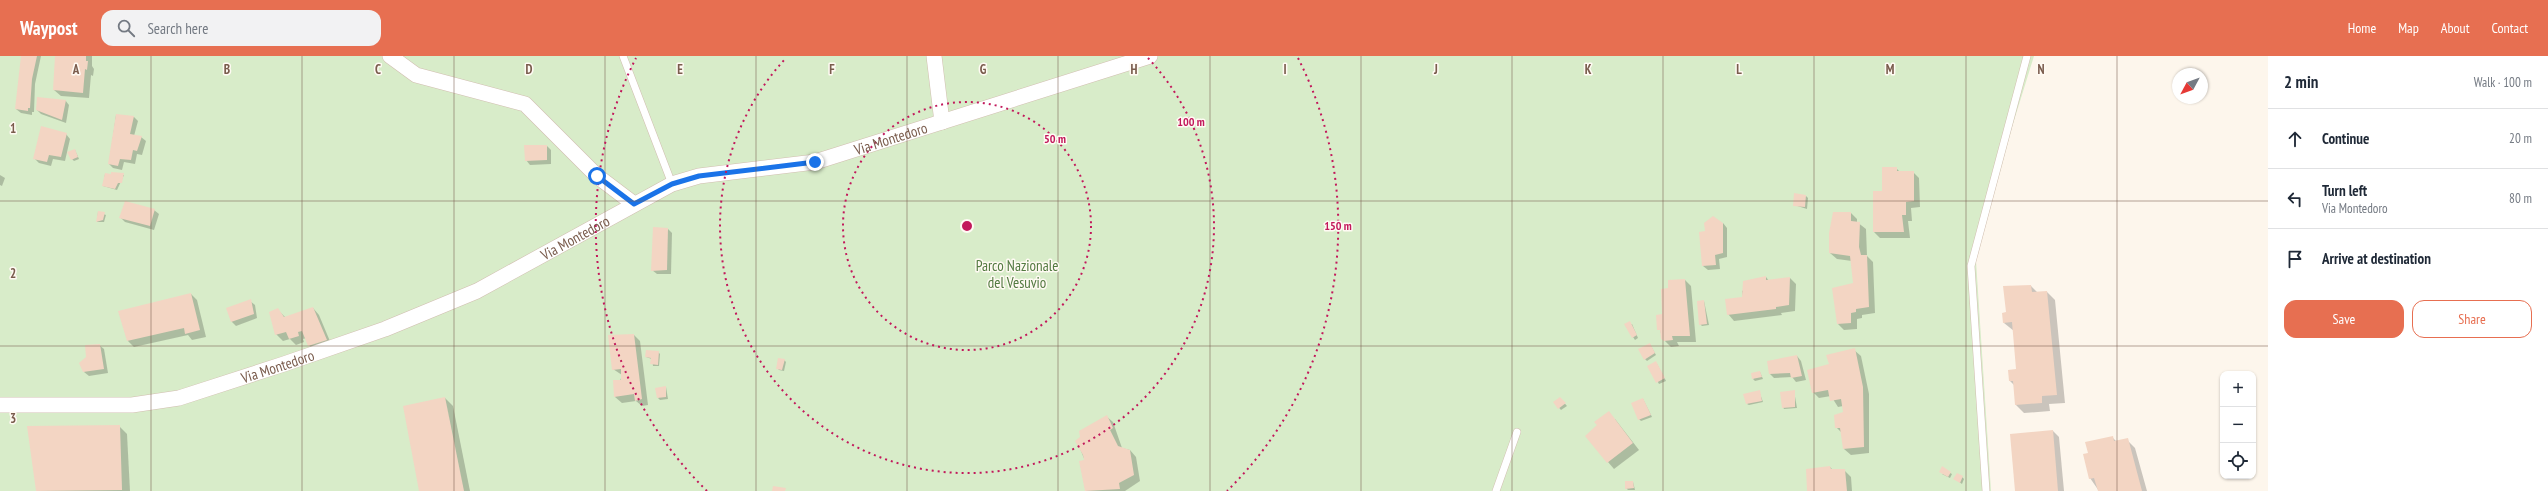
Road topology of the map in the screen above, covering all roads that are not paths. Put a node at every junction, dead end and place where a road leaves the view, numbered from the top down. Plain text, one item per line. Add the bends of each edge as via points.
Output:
1 (390, 56) edge
2 (623, 56) edge
3 (934, 56) edge
4 (1150, 56) edge
5 (2027, 56) edge
6 (942, 122) junction
7 (672, 184) junction
8 (634, 204) junction
9 (0, 405) edge
10 (1517, 432) dead end
11 (1496, 491) edge
12 (1986, 491) edge

1 - 8 street via 416,75 525,104 597,176
2 - 7 lane
3 - 6 street
4 - 6 street, Via Montedoro
5 - 12 lane via 1971,266
6 - 7 street, Via Montedoro via 815,162 699,176
7 - 8 street, Via Montedoro
8 - 9 street, Via Montedoro via 477,291 385,328 179,398 132,406
10 - 11 lane

